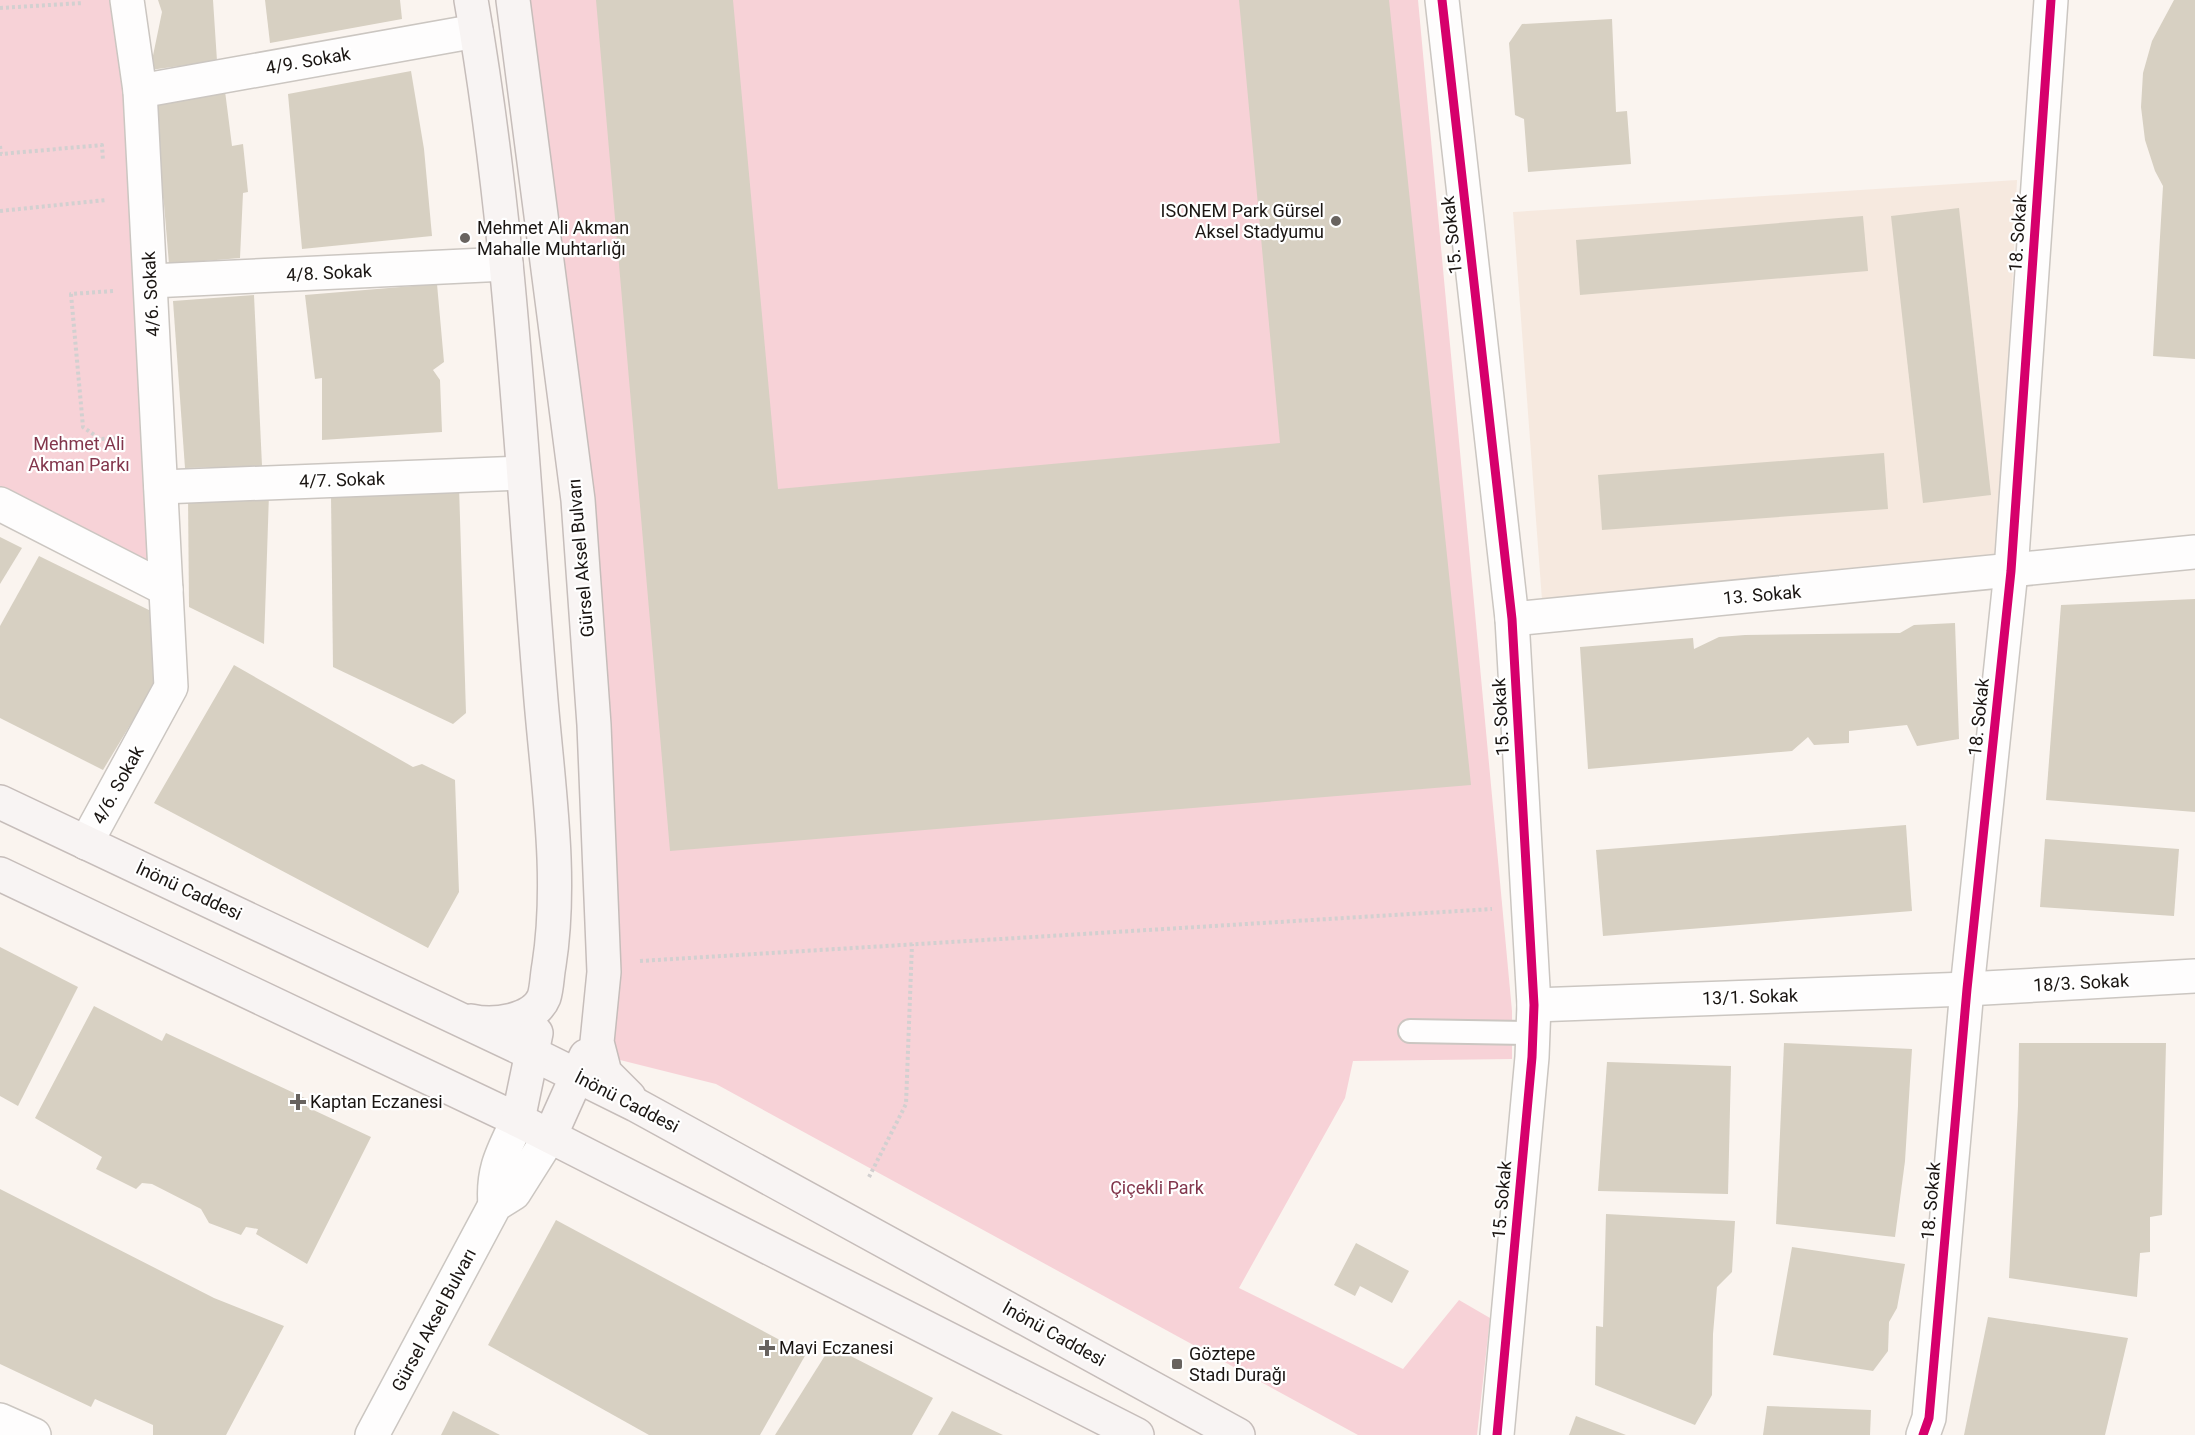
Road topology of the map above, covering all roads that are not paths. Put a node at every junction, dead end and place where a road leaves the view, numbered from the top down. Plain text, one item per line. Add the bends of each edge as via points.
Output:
1 (127, 0) edge
2 (513, 0) edge
3 (1443, 0) edge
4 (2051, 0) edge
5 (474, 15) edge
6 (140, 91) junction
7 (506, 264) junction
8 (151, 281) junction
9 (522, 473) junction
10 (161, 487) junction
11 (0, 504) edge
12 (2195, 552) edge
13 (2011, 571) junction
14 (166, 589) junction
15 (1512, 619) junction
16 (0, 802) edge
17 (86, 843) junction
18 (0, 874) edge
19 (2195, 976) edge
20 (1967, 989) junction
21 (543, 999) junction
22 (460, 1019) junction
23 (1533, 1019) junction
24 (596, 1030) junction
25 (1410, 1031) dead end
26 (531, 1053) junction
27 (577, 1077) junction
28 (636, 1105) junction
29 (518, 1120) junction
30 (550, 1136) junction
31 (495, 1205) junction
32 (0, 1420) edge
33 (34, 1435) edge
34 (372, 1435) edge
35 (1137, 1435) edge
36 (1238, 1435) edge
37 (1497, 1435) edge
38 (1923, 1435) edge

1 - 6 street, 4/6. Sokak
2 - 24 main road, Gürsel Aksel Bulvarı via 578,500 594,725 603,964
3 - 15 street, 15. Sokak
4 - 13 street, 18. Sokak
5 - 6 street, 4/9. Sokak
5 - 7 main road
6 - 8 street, 4/6. Sokak
7 - 8 street, 4/8. Sokak
7 - 9 main road
8 - 10 street, 4/6. Sokak
9 - 10 street, 4/7. Sokak
9 - 21 main road via 555,923
10 - 14 street, 4/6. Sokak
11 - 14 street
12 - 13 street
13 - 15 street, 13. Sokak
13 - 20 street, 18. Sokak
14 - 17 street, 4/6. Sokak via 171,687
15 - 23 street, 15. Sokak
16 - 17 main road, İnönü Caddesi
17 - 22 main road, İnönü Caddesi
18 - 29 main road
19 - 20 street, 18/3. Sokak
20 - 23 street, 13/1. Sokak
20 - 38 street, 18. Sokak via 1929,1418
21 - 22 main road via 528,1013 495,1024
21 - 26 main road
22 - 26 main road, İnönü Caddesi
23 - 25 lane
23 - 37 street, 15. Sokak
24 - 27 main road
24 - 28 main road, Gürsel Aksel Bulvarı via 605,1072
26 - 27 main road, İnönü Caddesi
26 - 29 main road
26 - 30 main road via 542,1066 550,1092
27 - 28 main road, İnönü Caddesi
27 - 30 main road
28 - 36 main road, İnönü Caddesi
29 - 30 main road
29 - 31 street via 493,1182
30 - 31 street via 514,1193
30 - 35 main road
31 - 34 street, Gürsel Aksel Bulvarı
32 - 33 street

